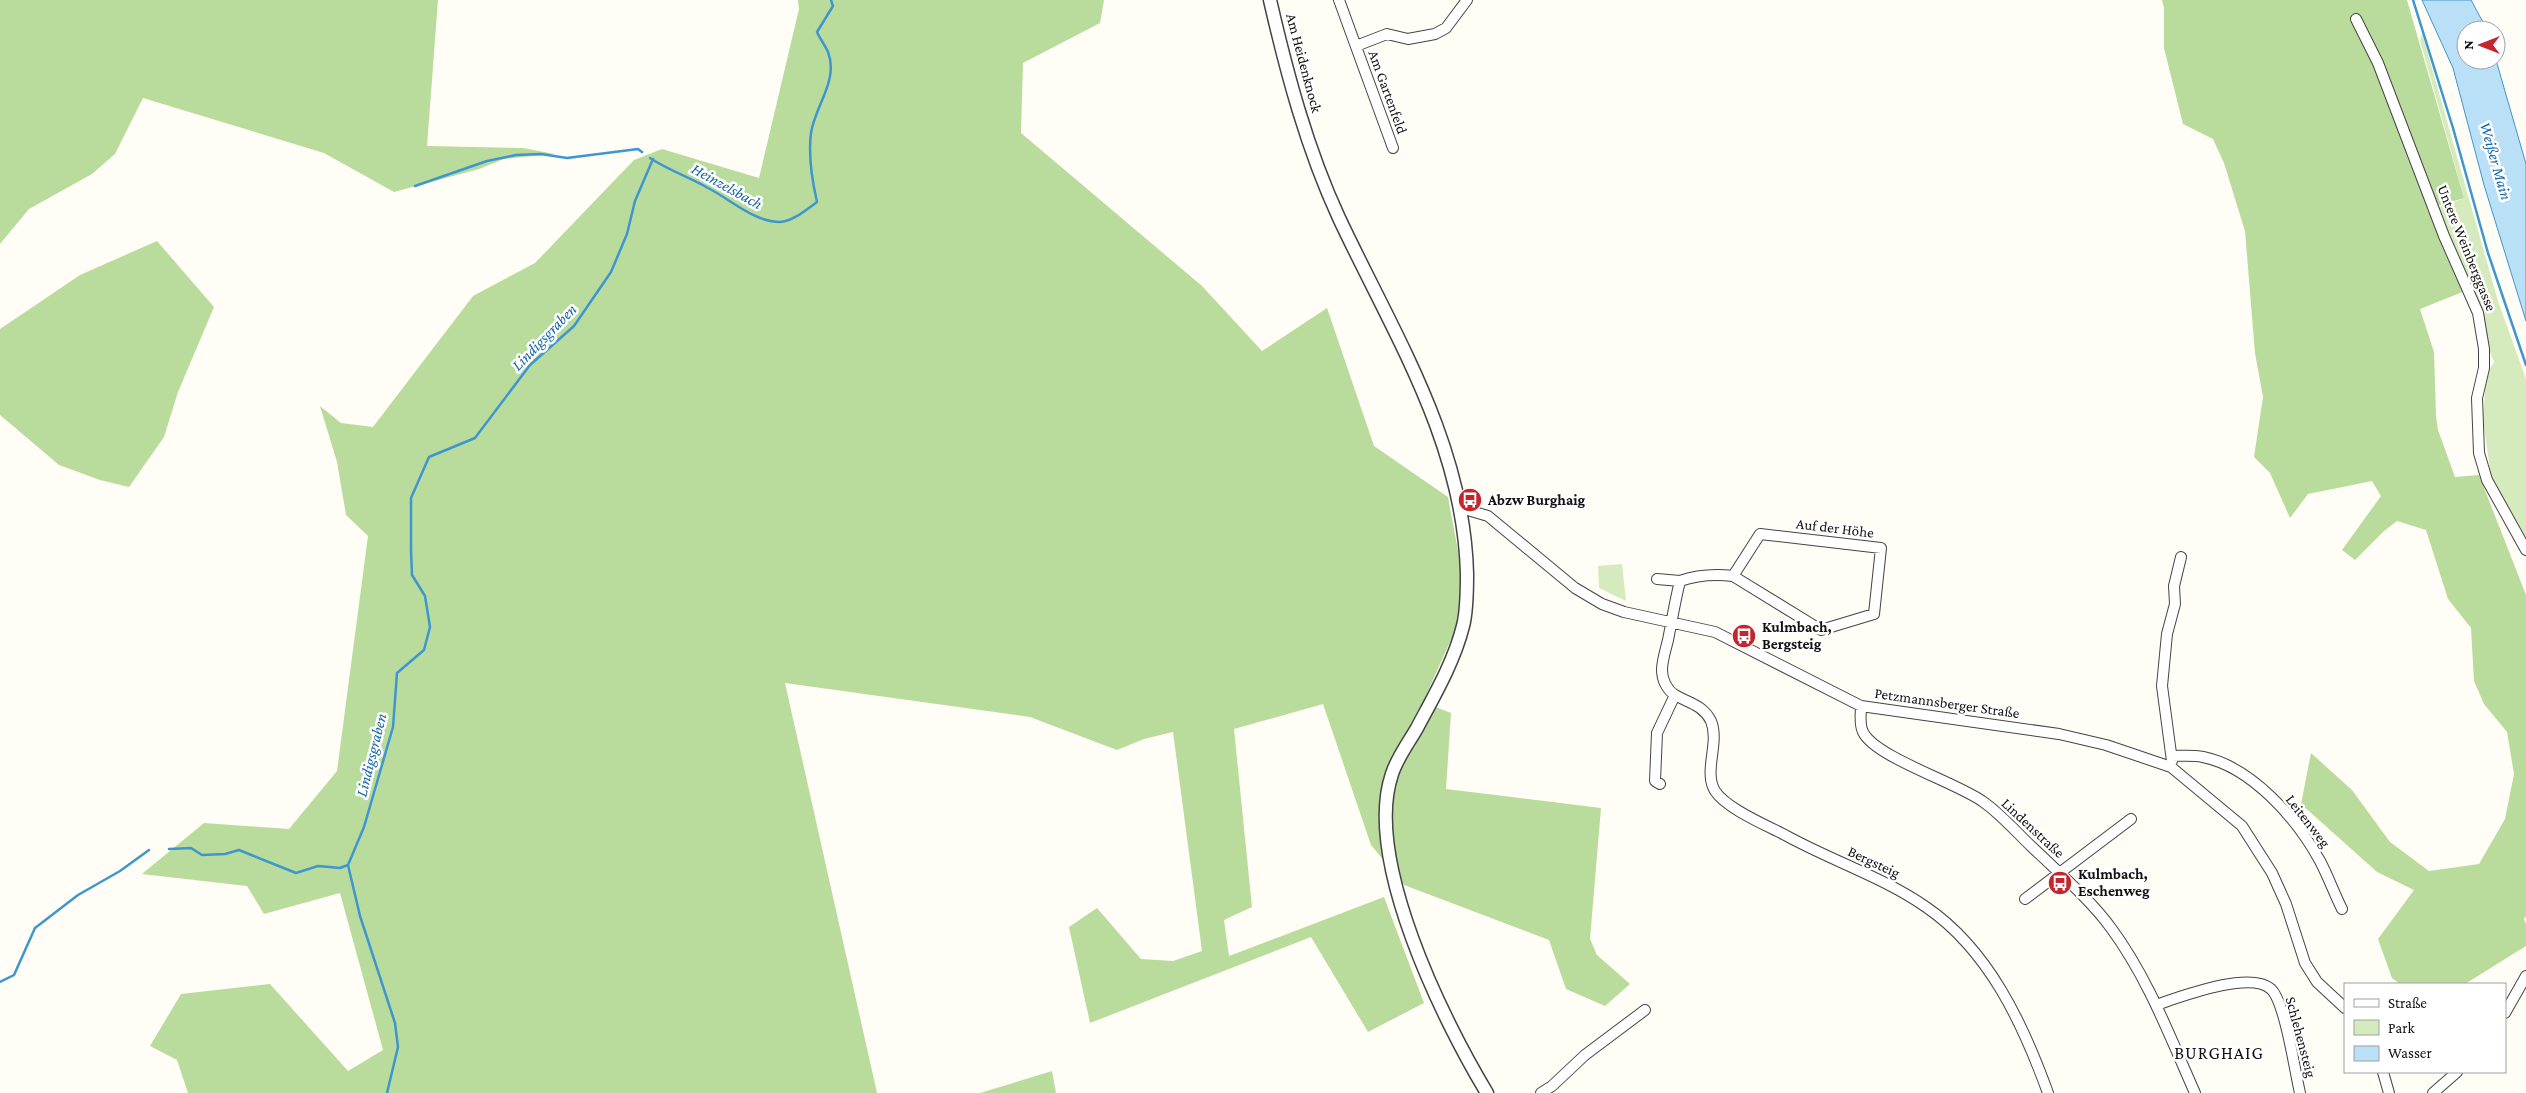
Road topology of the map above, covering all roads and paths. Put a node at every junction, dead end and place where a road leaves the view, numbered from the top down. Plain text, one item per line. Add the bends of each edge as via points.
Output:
1 (1270, 0) edge
2 (1339, 0) edge
3 (1467, 0) edge
4 (2356, 19) dead end
5 (1356, 46) junction
6 (1392, 148) dead end
7 (1462, 508) junction
8 (2526, 550) edge
9 (2181, 557) dead end
10 (1733, 576) junction
11 (1657, 579) dead end
12 (1680, 581) junction
13 (1672, 621) junction
14 (1675, 695) junction
15 (1862, 706) junction
16 (2172, 756) junction
17 (2171, 767) junction
18 (1660, 784) dead end
19 (2131, 819) dead end
20 (2060, 874) junction
21 (2025, 899) dead end
22 (2342, 909) dead end
23 (2526, 976) edge
24 (2156, 1005) junction
25 (2344, 1007) edge
26 (1645, 1010) dead end
27 (2506, 1011) edge
28 (2382, 1073) edge
29 (2456, 1073) edge
30 (1555, 1090) edge
31 (1487, 1093) edge
32 (1541, 1093) edge
33 (2048, 1093) edge
34 (2195, 1093) edge
35 (2300, 1093) edge
36 (2389, 1093) edge
37 (2434, 1093) edge

1 - 7 street, Am Heidenknock via 1306,134 1336,211 1441,432
2 - 5 street, Am Gartenfeld
3 - 5 street, Am Gartenfeld via 1446,28 1435,34 1408,39 1387,34
4 - 8 street, Untere Weinberggasse via 2378,63 2444,236 2478,313 2484,349 2484,368 2477,398 2479,453 2487,480
5 - 6 street, Am Gartenfeld
7 - 13 street, Petzmannsberger Straße via 1488,516 1575,588 1602,604 1624,612
7 - 31 street, Am Heidenknock via 1467,574 1464,625 1446,672 1392,772 1386,800 1388,846 1404,916 1460,1049
9 - 16 street via 2174,586 2175,604 2162,686
10 - 10 street, Auf der Höhe via 1821,630 1874,614 1881,548 1760,534
10 - 12 street
11 - 12 street
12 - 13 street
13 - 14 street via 1662,669 1665,685
13 - 15 street, Petzmannsberger Straße via 1715,632
14 - 18 street via 1656,733 1655,781
14 - 33 street, Bergsteig via 1705,711 1711,722 1714,733 1712,785 1716,793 1799,843 1900,891 1953,927 1995,981 2016,1015
15 - 17 street, Petzmannsberger Straße via 2059,734 2106,745
15 - 20 street, Lindenstraße via 1860,726 1873,745 1984,802
16 - 17 street
16 - 22 street, Leitenweg via 2194,756 2220,762 2251,780 2283,807 2319,860
17 - 25 street, Petzmannsberger Straße via 2242,826 2272,873 2305,963 2317,982
19 - 20 street
20 - 21 street
20 - 24 street, Lindenstraße via 2110,927
23 - 27 street
24 - 34 street, Lindenstraße
24 - 35 street, Schlehensteig via 2237,983 2266,986 2274,993 2284,1022
26 - 30 street via 1585,1055
28 - 36 street
29 - 37 street
30 - 32 street

